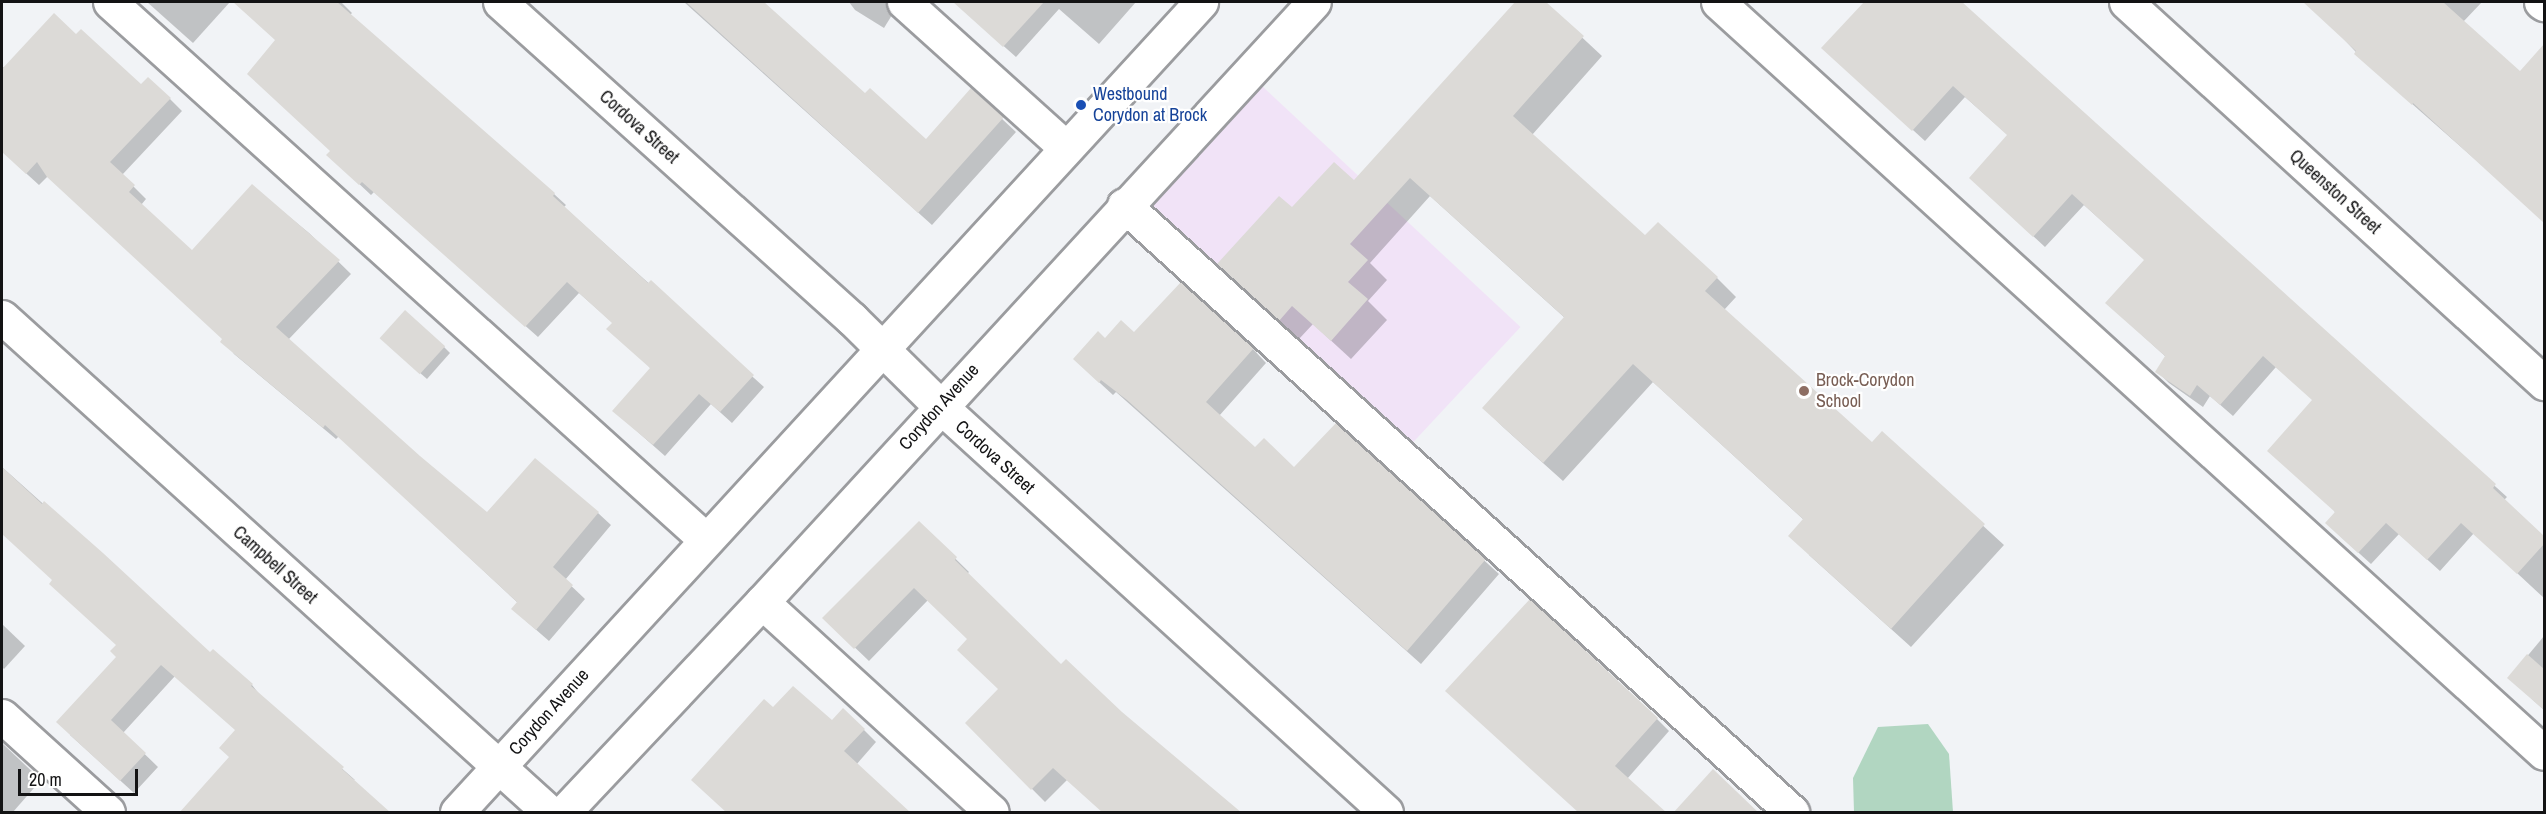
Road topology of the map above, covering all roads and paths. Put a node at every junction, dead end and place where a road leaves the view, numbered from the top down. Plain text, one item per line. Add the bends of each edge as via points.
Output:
1 (110, 2) edge
2 (500, 2) edge
3 (904, 2) edge
4 (1201, 2) edge
5 (1718, 2) edge
6 (2126, 2) edge
7 (1309, 3) edge
8 (1066, 148) junction
9 (1124, 205) junction
10 (2, 317) edge
11 (883, 348) junction
12 (2544, 383) edge
13 (940, 406) junction
14 (706, 540) junction
15 (762, 602) junction
16 (2, 716) edge
17 (2544, 753) edge
18 (498, 768) junction
19 (108, 813) edge
20 (457, 813) edge
21 (549, 813) edge
22 (564, 813) edge
23 (992, 813) edge
24 (1386, 813) edge
25 (1792, 813) edge

1 - 14 street
2 - 11 street, Cordova Street
3 - 8 street
4 - 8 street, Corydon Avenue
5 - 17 street
6 - 12 street, Queenston Street
7 - 9 street, Corydon Avenue
8 - 11 street, Corydon Avenue
9 - 13 street, Corydon Avenue
9 - 25 street
10 - 18 street, Campbell Street
11 - 13 street, Cordova Street
11 - 14 street, Corydon Avenue
13 - 15 street, Corydon Avenue
13 - 24 street, Cordova Street
14 - 18 street, Corydon Avenue
15 - 22 street, Corydon Avenue
15 - 23 street
16 - 19 street
18 - 20 street, Corydon Avenue
18 - 21 street, Campbell Street

